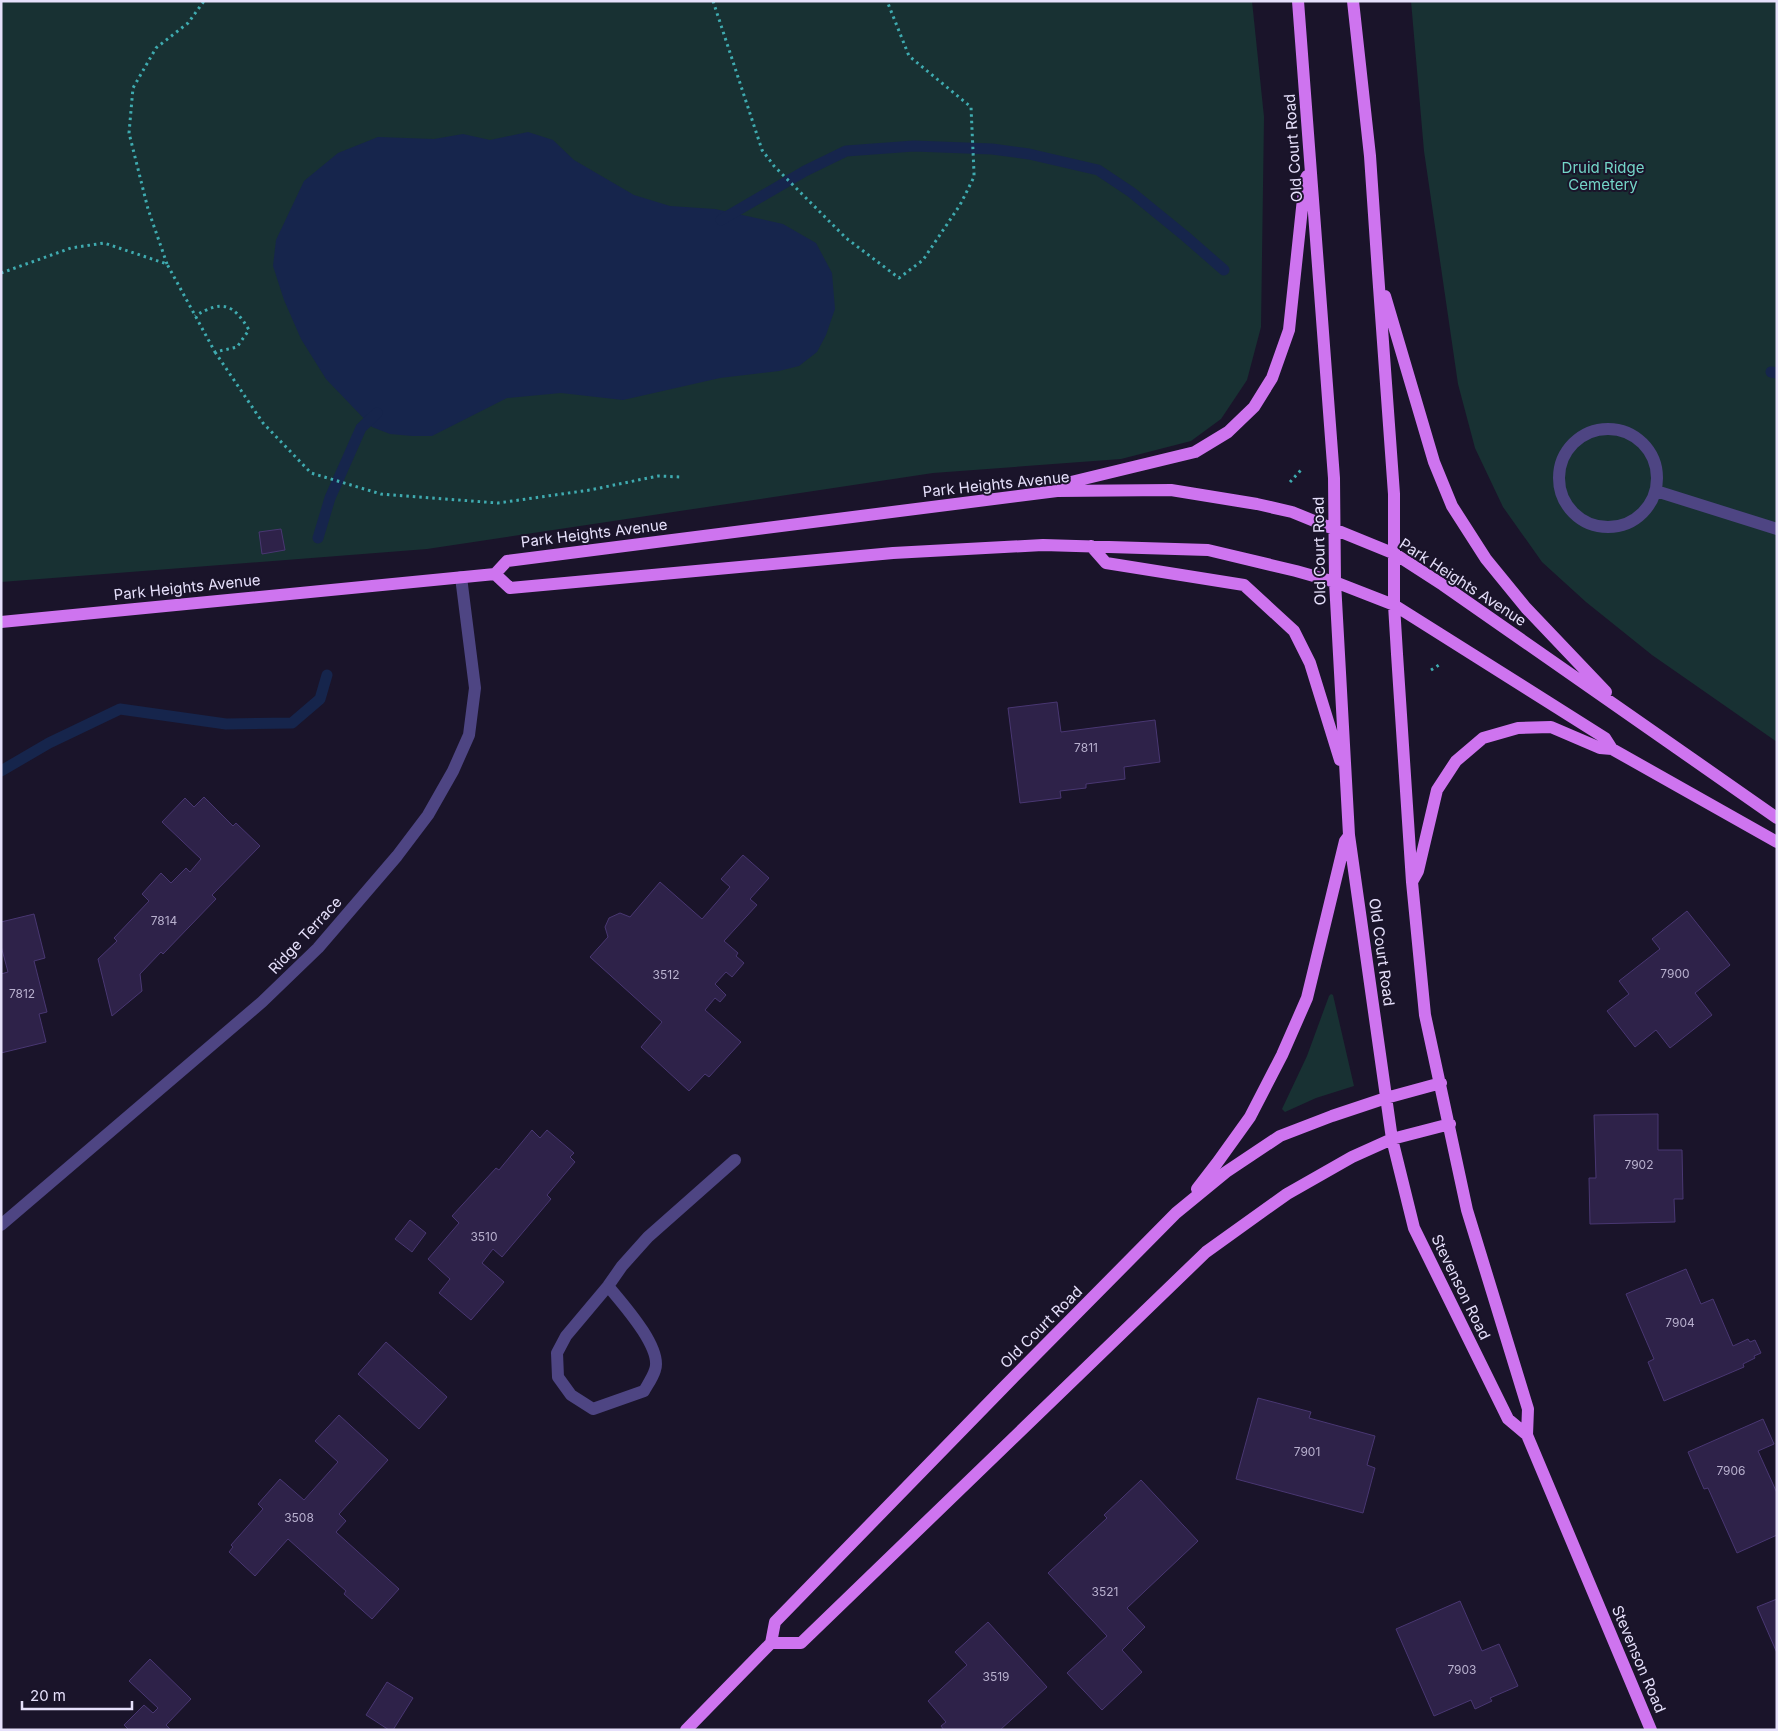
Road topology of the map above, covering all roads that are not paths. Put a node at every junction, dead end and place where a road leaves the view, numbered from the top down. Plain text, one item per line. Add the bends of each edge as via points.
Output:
1 (1298, 1) edge
2 (1353, 1) edge
3 (1311, 172) junction
4 (1378, 273) junction
5 (1057, 491) junction
6 (1656, 491) junction
7 (1777, 529) edge
8 (1335, 530) junction
9 (1091, 546) junction
10 (1395, 554) junction
11 (495, 574) junction
12 (461, 577) junction
13 (1335, 582) junction
14 (1394, 605) junction
15 (1, 622) edge
16 (1625, 711) junction
17 (1612, 749) junction
18 (1346, 770) junction
19 (1777, 818) edge
20 (1349, 835) junction
21 (1777, 842) edge
22 (1412, 882) junction
23 (1441, 1083) junction
24 (1386, 1098) junction
25 (1450, 1124) junction
26 (1392, 1139) junction
27 (735, 1160) dead end
28 (1176, 1213) junction
29 (1, 1226) edge
30 (608, 1286) junction
31 (1527, 1435) junction
32 (771, 1643) junction
33 (686, 1730) edge
34 (1652, 1730) edge

1 - 3 main road, Old Court Road
2 - 4 main road via 1370,156
3 - 5 main road via 1304,180 1289,330 1272,378 1254,407 1228,432 1195,452 1070,482
3 - 8 main road, Old Court Road
4 - 10 main road via 1394,494
4 - 16 main road via 1434,462 1452,506 1486,559 1526,608
5 - 8 main road, Park Heights Avenue via 1171,490 1292,512
5 - 11 main road, Park Heights Avenue via 507,561
6 - 6 street via 1646,510 1628,524 1607,528 1586,523 1569,508 1563,495 1560,466 1571,446 1588,433 1610,429 1631,435 1648,449 1657,469
6 - 7 street
8 - 10 main road, Park Heights Avenue
8 - 13 main road, Old Court Road
9 - 11 main road via 1043,545 893,553 510,588
9 - 13 main road via 1208,550
9 - 18 main road via 1106,563 1244,586 1294,631 1310,663
10 - 14 main road
10 - 16 main road, Park Heights Avenue
11 - 12 main road, Park Heights Avenue
12 - 15 main road, Park Heights Avenue
12 - 29 street, Ridge Terrace via 476,688 468,735 453,771 428,815 398,856 318,948 262,1002
13 - 14 main road
13 - 18 main road, Old Court Road
14 - 17 main road via 1605,738
14 - 22 main road
16 - 19 main road, Park Heights Avenue
17 - 21 main road
17 - 22 main road via 1600,748 1551,726 1518,728 1483,738 1456,761 1437,790 1418,871
18 - 20 main road, Old Court Road
20 - 24 main road, Old Court Road
20 - 28 main road via 1307,998 1282,1055 1250,1117 1217,1164
22 - 23 main road via 1425,1015
23 - 24 main road, Old Court Road
23 - 25 main road
24 - 26 main road, Old Court Road
24 - 28 main road, Old Court Road via 1280,1136 1226,1172
25 - 26 main road
25 - 31 main road, Stevenson Road via 1467,1210 1528,1409
26 - 31 main road, Stevenson Road via 1414,1228 1508,1419
26 - 32 main road via 1352,1157 1287,1194 1206,1252 801,1643
27 - 30 street via 648,1237
28 - 32 main road, Old Court Road via 776,1622
30 - 30 street via 566,1336 557,1354 558,1377 571,1395 593,1410 644,1391 656,1368 653,1350 640,1326
31 - 34 main road, Stevenson Road
32 - 33 main road, Old Court Road

